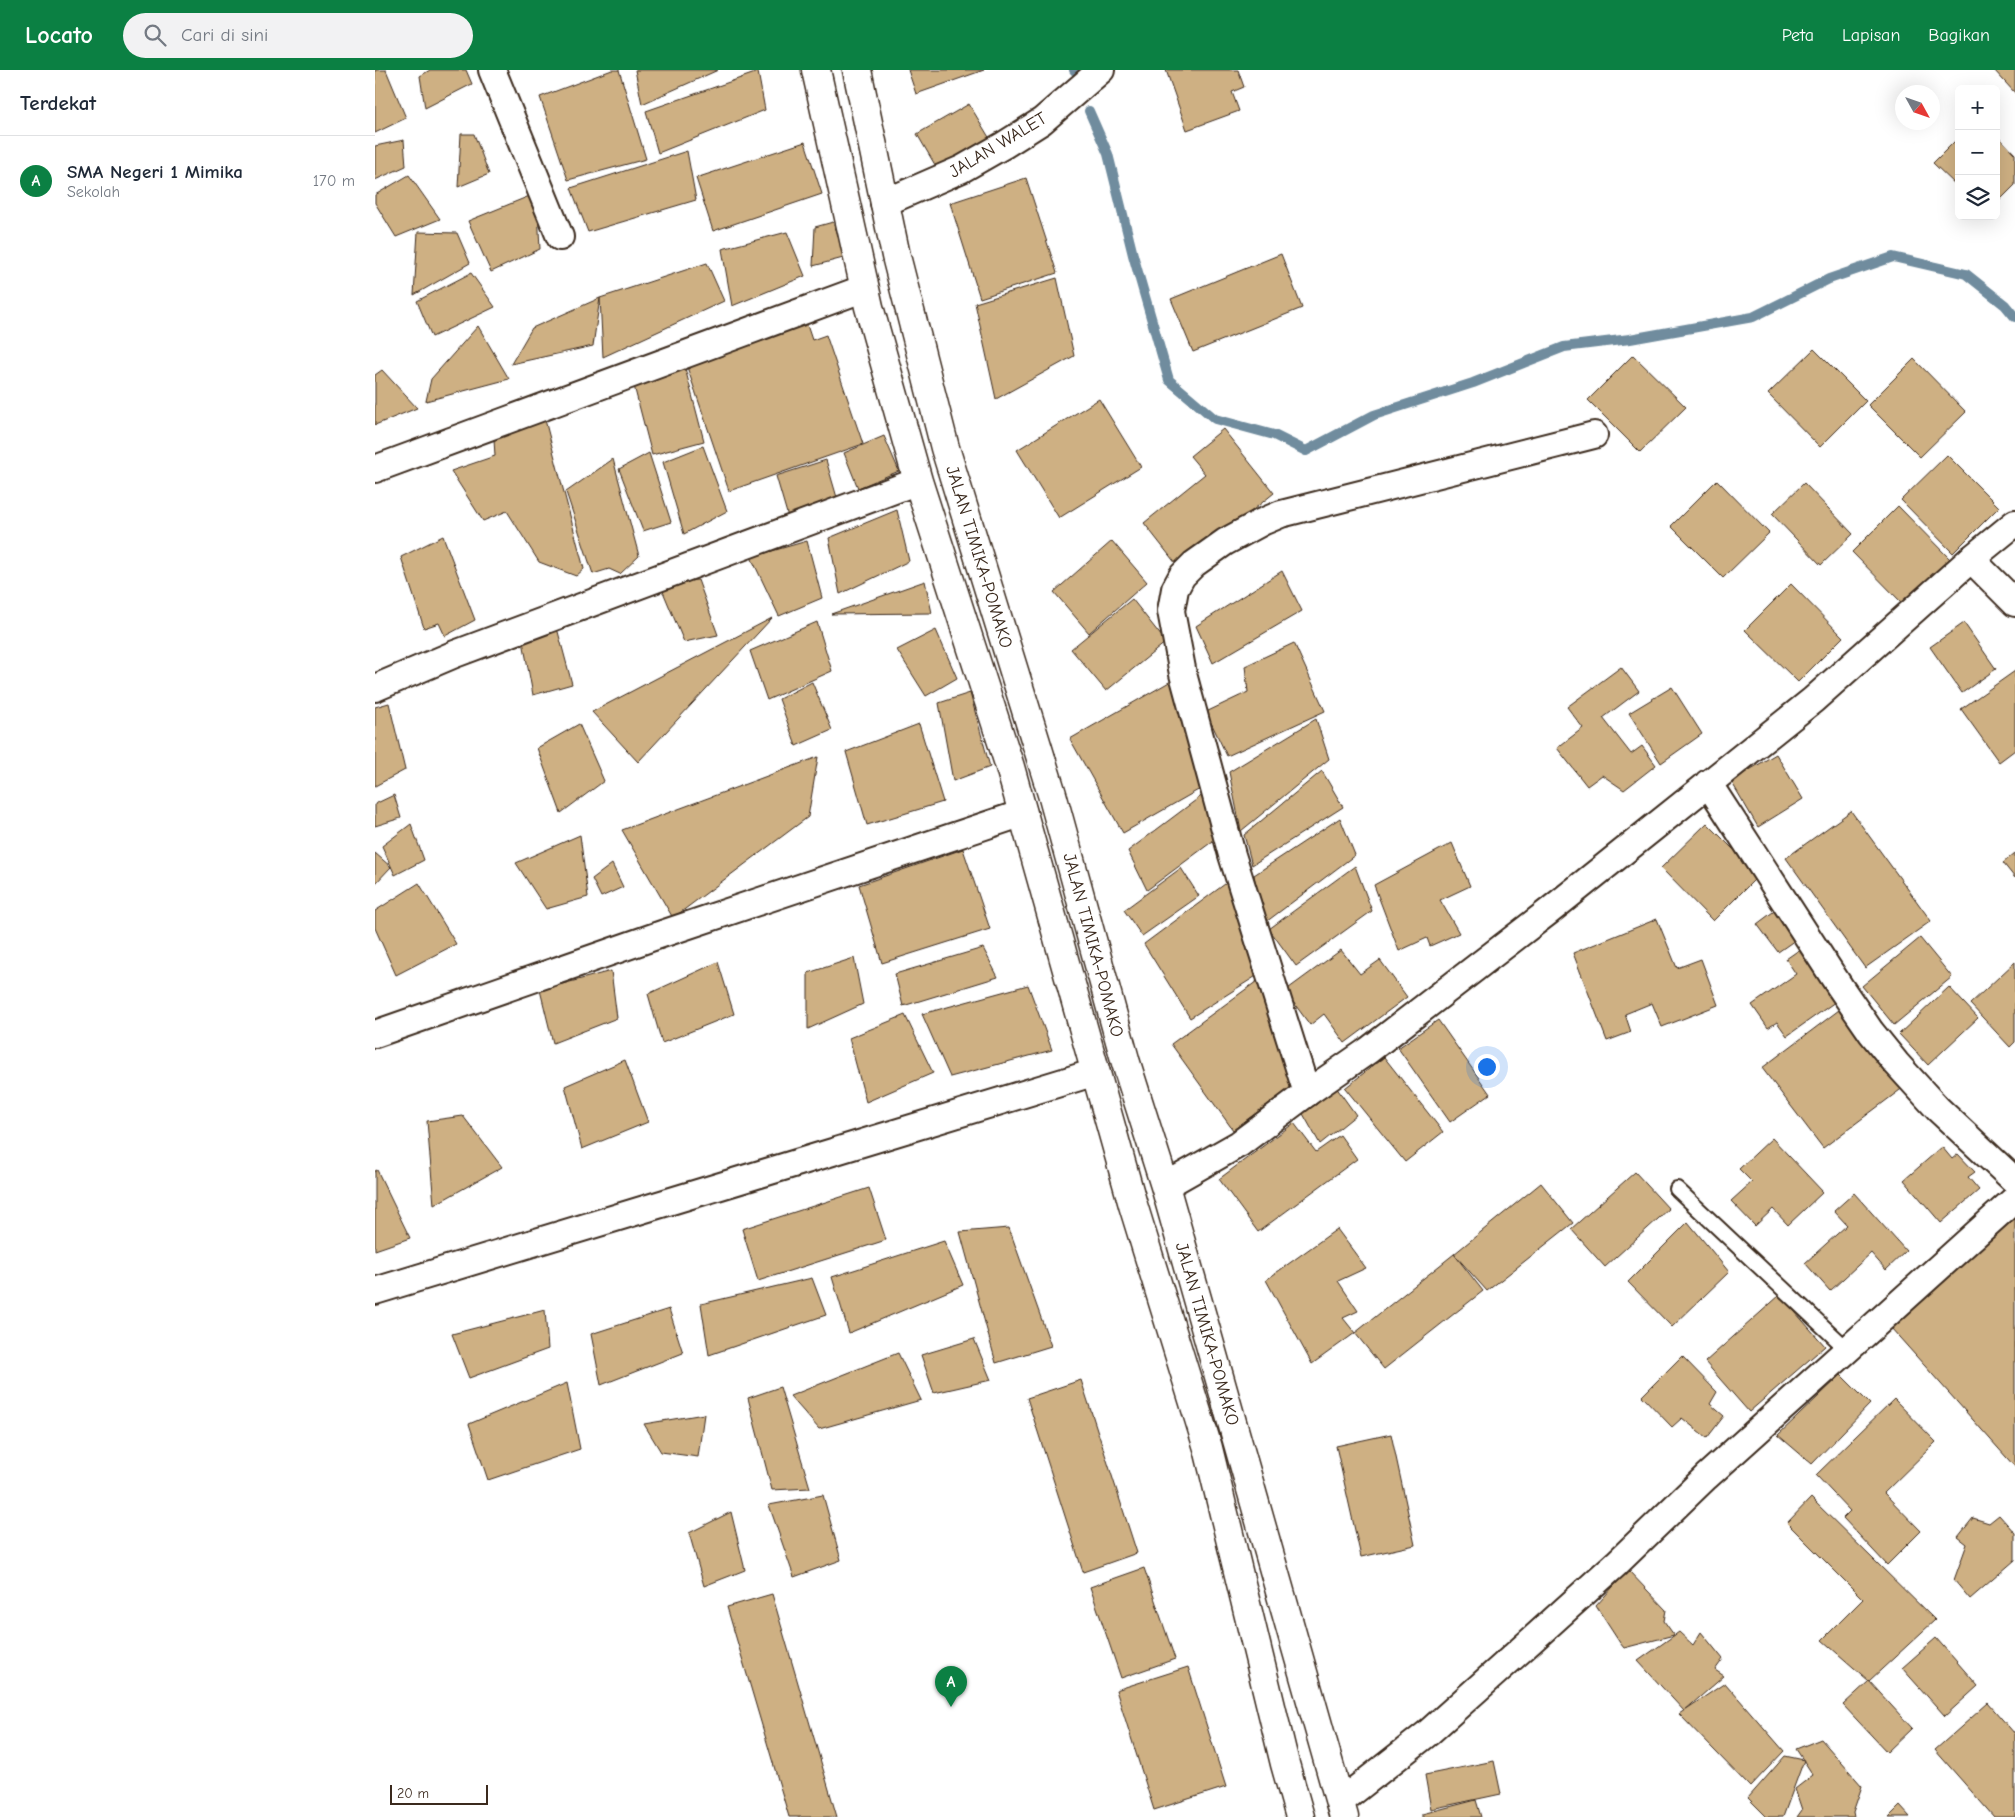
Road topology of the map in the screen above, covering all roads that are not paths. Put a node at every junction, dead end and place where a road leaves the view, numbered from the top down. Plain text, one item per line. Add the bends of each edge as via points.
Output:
1 (492, 70) edge
2 (816, 70) edge
3 (857, 70) edge
4 (1101, 70) edge
5 (884, 203) junction
6 (560, 237) dead end
7 (865, 288) junction
8 (1594, 435) dead end
9 (375, 469) edge
10 (918, 481) junction
11 (2015, 523) edge
12 (1971, 559) junction
13 (2015, 603) edge
14 (375, 688) edge
15 (1708, 783) junction
16 (1023, 813) junction
17 (375, 1034) edge
18 (1096, 1072) junction
19 (1307, 1092) junction
20 (2015, 1181) edge
21 (1165, 1186) junction
22 (1677, 1189) dead end
23 (2015, 1199) edge
24 (375, 1291) edge
25 (1848, 1350) junction
26 (1342, 1809) edge
27 (1300, 1817) edge

1 - 6 street
2 - 7 highway, JALAN TIMIKA-POMAKO
3 - 5 highway, JALAN TIMIKA-POMAKO
4 - 5 street, JALAN WALET via 1042,121 1004,145 962,169
5 - 21 highway, JALAN TIMIKA-POMAKO via 945,448 1052,794 1125,1063
7 - 9 street
7 - 10 highway, JALAN TIMIKA-POMAKO
8 - 19 street via 1281,514 1225,542 1193,564 1175,589 1171,611 1183,674 1232,855
10 - 14 street via 455,654
10 - 16 highway, JALAN TIMIKA-POMAKO
11 - 12 street
12 - 13 street
12 - 15 street via 1813,700
15 - 19 street via 1533,924 1369,1050
15 - 20 street via 1871,1032 1938,1109
16 - 17 street
16 - 18 highway, JALAN TIMIKA-POMAKO
18 - 24 street
18 - 27 highway, JALAN TIMIKA-POMAKO via 1208,1448
19 - 21 street via 1239,1144
21 - 26 highway, JALAN TIMIKA-POMAKO
22 - 25 lane
23 - 25 street
25 - 26 street

